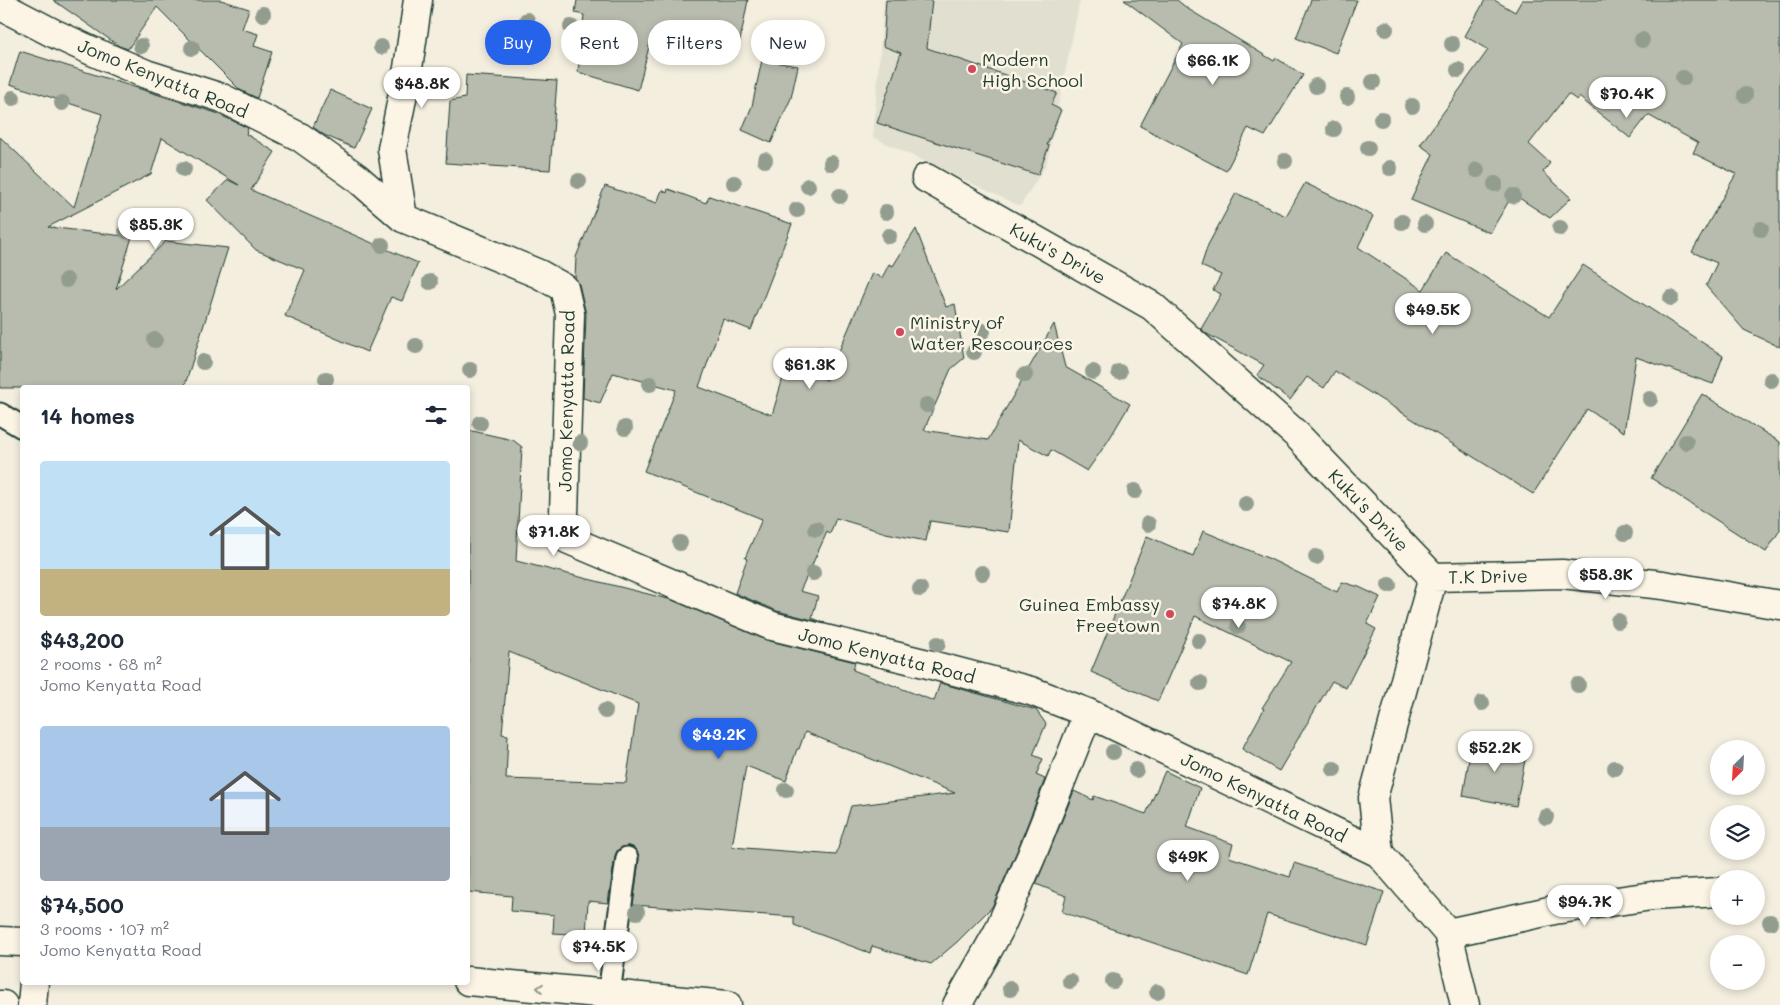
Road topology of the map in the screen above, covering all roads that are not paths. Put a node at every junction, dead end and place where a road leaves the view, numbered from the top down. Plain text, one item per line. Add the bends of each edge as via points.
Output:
1 (418, 0) edge
2 (3, 4) edge
3 (926, 178) dead end
4 (403, 218) junction
5 (0, 414) edge
6 (20, 426) edge
7 (1433, 577) junction
8 (1780, 605) edge
9 (1088, 713) junction
10 (1379, 853) junction
11 (627, 858) dead end
12 (1710, 893) edge
13 (1448, 933) junction
14 (0, 941) edge
15 (20, 942) edge
16 (470, 981) edge
17 (34, 985) edge
18 (609, 994) junction
19 (32, 1005) edge
20 (728, 1005) edge
21 (957, 1005) edge
22 (1466, 1005) edge

1 - 4 street via 392,148
2 - 4 street, Jomo Kenyatta Road via 92,51 146,74 222,98 300,137 356,177
3 - 7 street, Kuku's Drive via 1152,306 1297,434
4 - 9 street, Jomo Kenyatta Road via 539,274 564,288 570,314 566,539 772,626 1031,691
5 - 6 lane
7 - 8 street, T.K Drive via 1562,574 1664,585
7 - 10 street via 1372,798
9 - 10 street, Jomo Kenyatta Road
9 - 21 street via 998,932
10 - 13 street
11 - 18 lane
12 - 13 street via 1652,896 1554,910
13 - 22 street
14 - 15 street
18 -> 16 street
17 - 19 street
18 - 20 street

